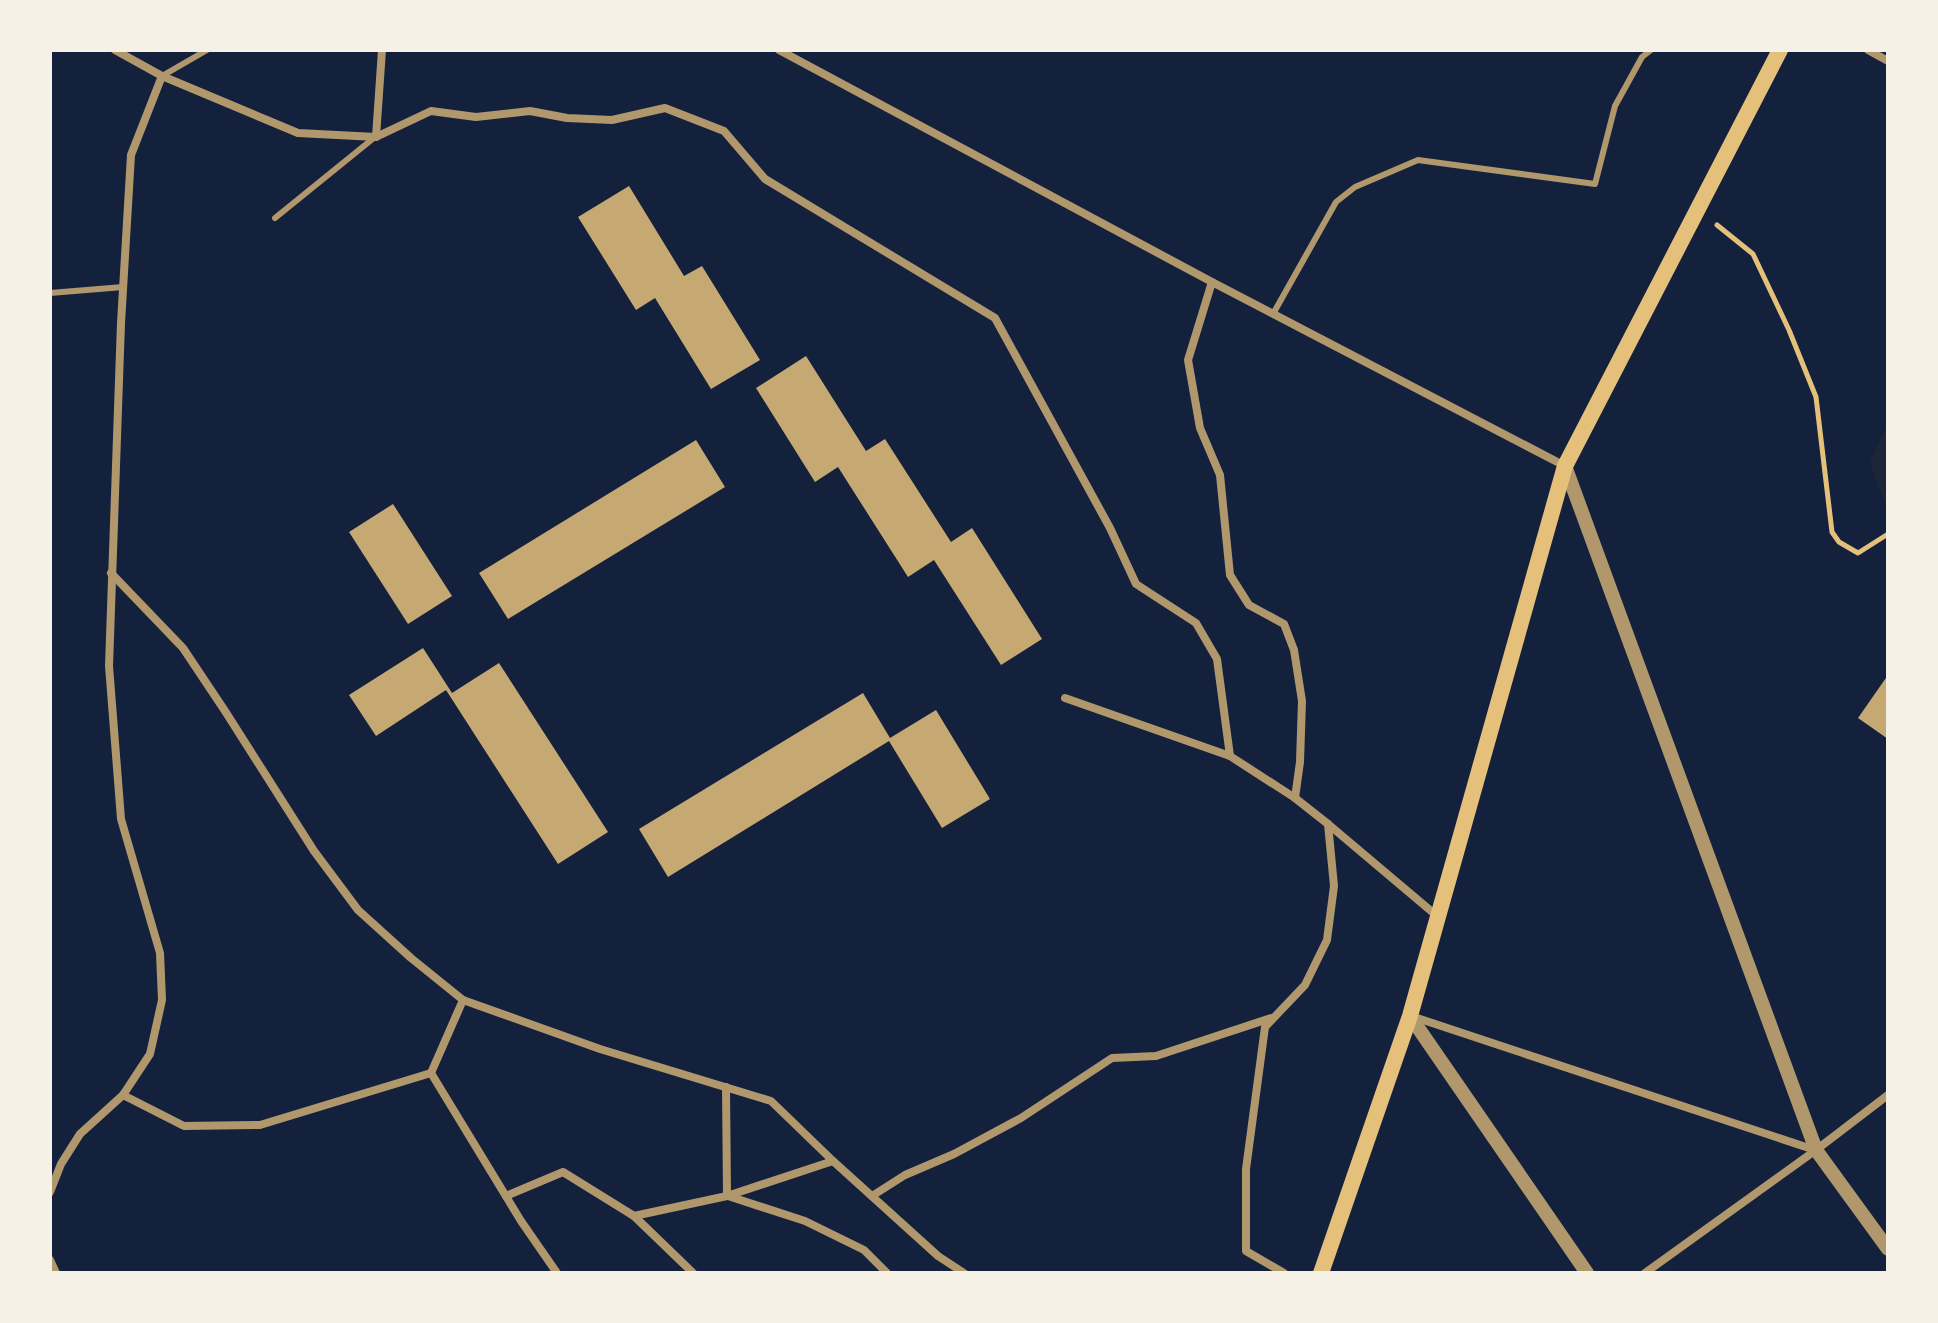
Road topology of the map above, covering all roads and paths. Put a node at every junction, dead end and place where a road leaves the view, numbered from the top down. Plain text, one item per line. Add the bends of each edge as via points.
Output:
1 (115, 50) edge
2 (207, 50) edge
3 (382, 50) edge
4 (779, 50) edge
5 (1651, 50) edge
6 (1780, 50) edge
7 (1868, 50) edge
8 (1888, 61) edge
9 (162, 76) junction
10 (376, 137) junction
11 (1697, 210) junction
12 (275, 218) dead end
13 (1212, 282) junction
14 (123, 287) junction
15 (50, 293) edge
16 (1273, 314) junction
17 (1565, 466) junction
18 (1888, 534) edge
19 (111, 573) junction
20 (1065, 698) dead end
21 (1230, 756) junction
22 (1295, 798) junction
23 (1328, 824) junction
24 (1437, 916) junction
25 (463, 1000) junction
26 (1275, 1016) junction
27 (1410, 1016) junction
28 (431, 1073) junction
29 (726, 1087) junction
30 (123, 1095) junction
31 (1888, 1095) edge
32 (1816, 1150) junction
33 (833, 1161) junction
34 (50, 1192) edge
35 (506, 1196) junction
36 (727, 1196) junction
37 (872, 1196) junction
38 (634, 1216) junction
39 (1888, 1249) edge
40 (50, 1260) edge
41 (56, 1273) edge
42 (557, 1273) edge
43 (693, 1273) edge
44 (887, 1273) edge
45 (964, 1273) edge
46 (1284, 1273) edge
47 (1321, 1273) edge
48 (1587, 1273) edge
49 (1645, 1273) edge

1 - 9 street
2 - 9 lane
3 - 10 street
4 - 13 street
5 - 16 lane via 1615,106 1595,184 1418,160 1355,187 1336,202
6 - 11 main road
7 - 8 street
9 - 10 street via 298,133
9 - 14 street via 131,155
10 - 12 lane
10 - 21 street via 431,111 476,117 530,111 612,120 665,108 724,131 765,179 995,318 1104,515 1136,584 1196,623 1217,659
11 - 17 main road
11 - 18 path via 1753,254 1789,330 1816,397 1832,532 1858,553
13 - 16 street
13 - 22 street via 1188,360 1200,428 1220,475 1230,575 1249,605 1284,624 1294,650 1302,701
14 - 15 lane
14 - 19 street
16 - 17 street
17 - 24 main road
17 - 32 street
19 - 25 street via 183,648 358,910
19 - 30 street via 109,666 121,819 160,953 162,1000 150,1054
20 - 21 street
21 - 22 street
22 - 23 street
23 - 24 street
23 - 26 street via 1334,886 1327,940 1305,985
24 - 27 main road
25 - 28 street
25 - 29 street
26 - 37 street via 1156,1056 1112,1058 1021,1118
26 - 46 street via 1265,1027 1246,1169 1246,1251
27 - 32 street
27 - 47 main road
27 - 48 street
28 - 30 street via 260,1125 184,1126
28 - 35 street
29 - 33 street via 771,1101
29 - 36 street
30 - 34 street via 80,1134
31 - 32 street
32 - 39 street
32 - 49 street
33 - 36 street
33 - 37 street
35 - 38 street via 563,1172
35 - 42 street
36 - 38 street
36 - 44 street via 805,1221 864,1250
37 - 45 street
38 - 43 street
40 - 41 street

